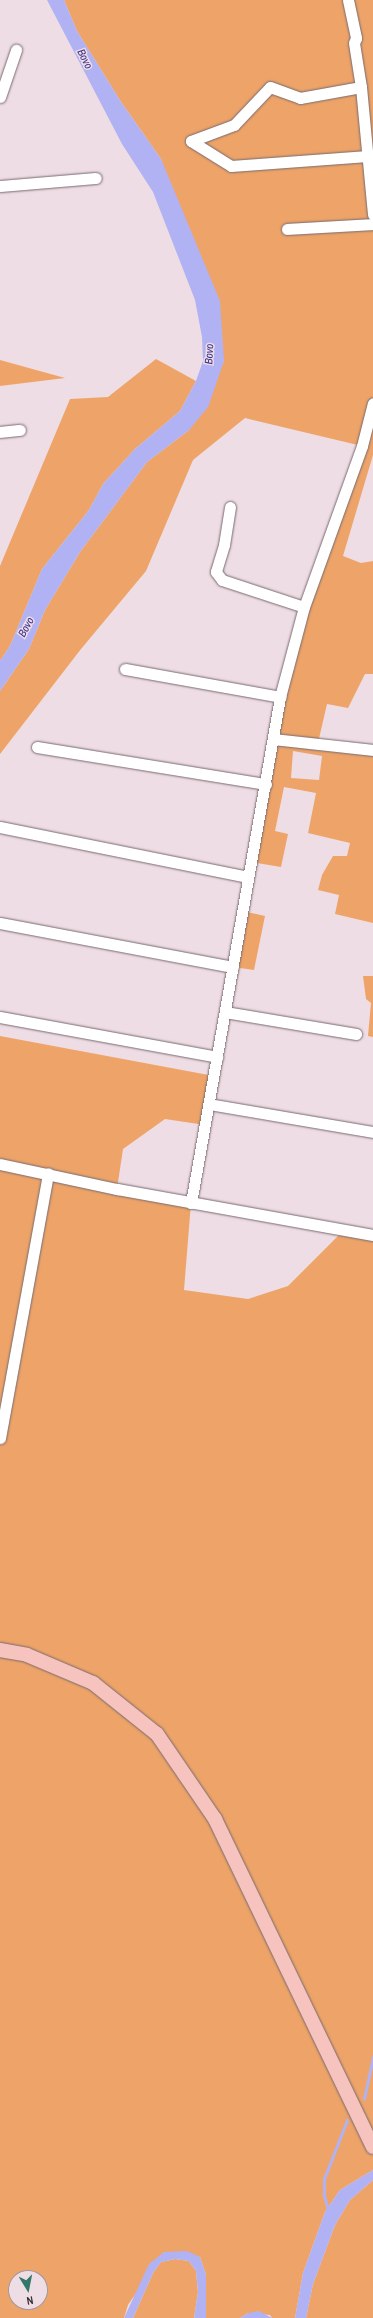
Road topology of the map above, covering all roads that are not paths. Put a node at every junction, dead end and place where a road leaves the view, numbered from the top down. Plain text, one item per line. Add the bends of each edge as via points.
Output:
1 (348, 0) edge
2 (16, 50) dead end
3 (361, 87) junction
4 (0, 97) edge
5 (368, 156) junction
6 (96, 178) dead end
7 (0, 186) edge
8 (373, 214) edge
9 (373, 224) edge
10 (287, 229) dead end
11 (373, 403) edge
12 (20, 430) dead end
13 (0, 432) edge
14 (230, 508) dead end
15 (304, 607) junction
16 (125, 669) dead end
17 (280, 697) junction
18 (273, 739) junction
19 (37, 747) dead end
20 (373, 750) edge
21 (266, 784) junction
22 (0, 828) edge
23 (248, 877) junction
24 (0, 923) edge
25 (233, 966) junction
26 (225, 1012) junction
27 (0, 1017) edge
28 (356, 1034) dead end
29 (217, 1057) junction
30 (209, 1104) junction
31 (373, 1132) edge
32 (0, 1164) edge
33 (48, 1173) junction
34 (191, 1203) junction
35 (373, 1235) edge
36 (0, 1438) edge
37 (0, 1650) edge
38 (373, 2148) edge

1 - 3 street
2 - 4 street
3 - 5 street
3 - 5 street via 300,98 270,87 234,125 191,141 231,166
5 - 8 street
6 - 7 street
9 - 10 street
11 - 15 street via 362,446
12 - 13 street
14 - 15 street via 224,545 216,572 222,580
15 - 17 street
16 - 17 street
17 - 18 street
18 - 20 street
18 - 21 street
19 - 21 street
21 - 23 street
22 - 23 street
23 - 25 street
24 - 25 street
25 - 26 street
26 - 28 street
26 - 29 street
27 - 29 street
29 - 30 street
30 - 31 street
30 - 34 street
32 - 33 street
33 - 34 street
33 - 36 street
34 - 35 street
37 - 38 main road via 26,1655 93,1683 157,1734 215,1819

